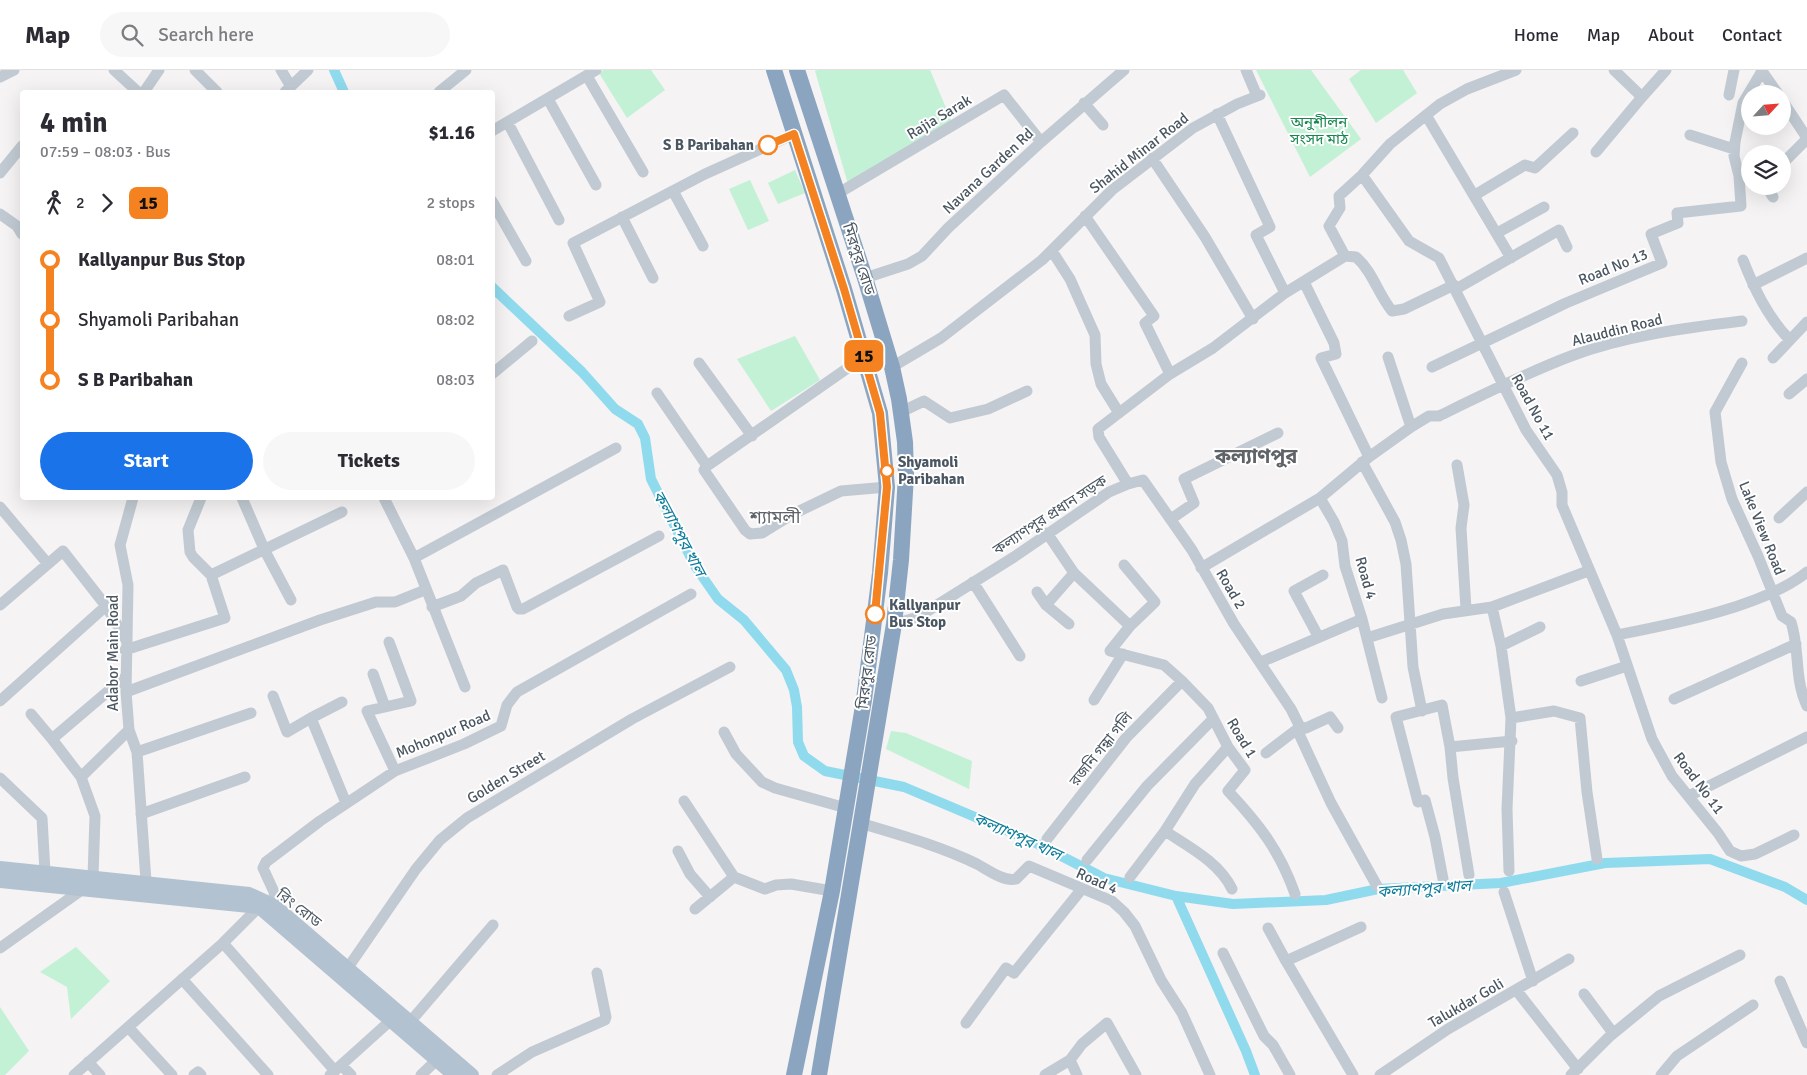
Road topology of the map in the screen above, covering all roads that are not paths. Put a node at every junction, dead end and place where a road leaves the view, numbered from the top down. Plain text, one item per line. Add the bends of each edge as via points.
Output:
1 (14, 70) edge
2 (114, 70) edge
3 (159, 70) edge
4 (194, 70) edge
5 (282, 70) edge
6 (308, 70) edge
7 (466, 70) edge
8 (774, 70) edge
9 (797, 70) edge
10 (1124, 70) edge
11 (1246, 70) edge
12 (1516, 70) edge
13 (1614, 70) edge
14 (1666, 70) edge
15 (1734, 70) edge
16 (1766, 72) edge
17 (592, 73) edge
18 (0, 77) edge
19 (1773, 85) edge
20 (288, 89) edge
21 (136, 90) edge
22 (145, 90) edge
23 (215, 90) edge
24 (441, 90) edge
25 (1729, 95) dead end
26 (1642, 97) junction
27 (548, 99) junction
28 (1084, 103) junction
29 (1217, 114) junction
30 (1426, 115) junction
31 (1791, 115) edge
32 (508, 123) junction
33 (1102, 125) dead end
34 (495, 130) edge
35 (1573, 133) dead end
36 (794, 134) junction
37 (1690, 135) dead end
38 (1806, 140) edge
39 (1041, 142) junction
40 (20, 148) edge
41 (1734, 149) junction
42 (1596, 152) dead end
43 (1791, 155) edge
44 (1152, 158) junction
45 (643, 172) dead end
46 (0, 173) edge
47 (1741, 174) edge
48 (1362, 176) junction
49 (596, 185) dead end
50 (673, 191) junction
51 (837, 194) junction
52 (1475, 195) junction
53 (1743, 195) edge
54 (495, 206) edge
55 (1544, 207) dead end
56 (0, 214) edge
57 (1084, 216) junction
58 (622, 217) junction
59 (559, 220) dead end
60 (20, 231) edge
61 (1497, 233) junction
62 (703, 246) dead end
63 (1567, 247) dead end
64 (1052, 251) junction
65 (1346, 256) junction
66 (1511, 258) junction
67 (1744, 260) dead end
68 (526, 261) dead end
69 (1805, 263) edge
70 (653, 278) dead end
71 (865, 278) junction
72 (1304, 282) junction
73 (1753, 285) junction
74 (1455, 287) junction
75 (1285, 293) junction
76 (569, 316) dead end
77 (1253, 319) junction
78 (1742, 321) dead end
79 (1807, 322) edge
80 (1789, 339) junction
81 (532, 341) dead end
82 (1481, 342) junction
83 (1388, 357) dead end
84 (1772, 358) dead end
85 (865, 359) junction
86 (699, 363) dead end
87 (1742, 363) dead end
88 (892, 367) junction
89 (1432, 368) dead end
90 (495, 372) edge
91 (1170, 374) junction
92 (1807, 378) edge
93 (1504, 385) junction
94 (1027, 391) dead end
95 (657, 393) dead end
96 (1789, 394) dead end
97 (901, 412) junction
98 (1119, 413) junction
99 (1411, 427) junction
100 (1278, 433) dead end
101 (752, 436) junction
102 (616, 448) dead end
103 (1366, 460) junction
104 (1458, 465) dead end
105 (707, 466) junction
106 (1128, 484) junction
107 (887, 487) junction
108 (1807, 492) edge
109 (1320, 498) junction
110 (132, 500) edge
111 (200, 500) edge
112 (243, 500) edge
113 (385, 500) edge
114 (1, 509) edge
115 (342, 512) dead end
116 (1779, 518) dead end
117 (1171, 519) junction
118 (1047, 533) junction
119 (659, 536) dead end
120 (265, 551) junction
121 (414, 558) junction
122 (48, 564) junction
123 (1124, 565) dead end
124 (1201, 568) junction
125 (1588, 571) junction
126 (1807, 572) edge
127 (1074, 573) junction
128 (211, 575) junction
129 (1323, 575) dead end
130 (973, 582) junction
131 (426, 590) junction
132 (1037, 592) dead end
133 (1772, 593) junction
134 (691, 594) dead end
135 (291, 600) dead end
136 (1046, 605) junction
137 (0, 606) edge
138 (106, 606) junction
139 (432, 607) junction
140 (1492, 607) junction
141 (1466, 610) junction
142 (1362, 619) junction
143 (894, 624) junction
144 (1069, 624) dead end
145 (1410, 624) junction
146 (1130, 626) junction
147 (1540, 628) dead end
148 (1617, 635) junction
149 (1318, 636) junction
150 (1367, 638) junction
151 (389, 642) dead end
152 (1796, 644) junction
153 (126, 646) junction
154 (1501, 646) junction
155 (1122, 654) junction
156 (1020, 656) dead end
157 (1261, 662) junction
158 (1627, 666) junction
159 (730, 667) dead end
160 (373, 674) dead end
161 (126, 676) junction
162 (1581, 680) dead end
163 (1182, 681) junction
164 (464, 688) dead end
165 (126, 692) junction
166 (273, 696) dead end
167 (1382, 698) dead end
168 (1674, 699) dead end
169 (1094, 700) dead end
170 (0, 701) edge
171 (342, 702) dead end
172 (1807, 706) edge
173 (385, 707) junction
174 (1422, 711) junction
175 (251, 713) dead end
176 (31, 714) dead end
177 (311, 718) junction
178 (1213, 718) junction
179 (1511, 718) junction
180 (1300, 727) junction
181 (1338, 728) dead end
182 (129, 730) junction
183 (724, 732) dead end
184 (1807, 737) edge
185 (52, 739) junction
186 (1512, 741) junction
187 (1228, 747) junction
188 (1450, 747) junction
189 (137, 752) junction
190 (1266, 753) dead end
191 (862, 758) junction
192 (395, 770) junction
193 (81, 777) junction
194 (245, 777) dead end
195 (0, 778) edge
196 (1689, 796) junction
197 (684, 801) dead end
198 (852, 802) junction
199 (346, 803) junction
200 (141, 814) junction
201 (860, 823) junction
202 (1165, 831) junction
203 (1794, 835) dead end
204 (1047, 839) dead end
205 (678, 851) dead end
206 (1597, 859) dead end
207 (1088, 860) dead end
208 (0, 868) edge
209 (1509, 871) dead end
210 (45, 872) junction
211 (1469, 875) dead end
212 (93, 876) junction
213 (734, 877) junction
214 (1130, 877) dead end
215 (1443, 879) dead end
216 (0, 881) edge
217 (146, 881) junction
218 (1377, 886) dead end
219 (82, 889) junction
220 (1232, 889) dead end
221 (1081, 890) junction
222 (832, 891) junction
223 (1504, 892) dead end
224 (133, 894) junction
225 (1295, 894) dead end
226 (710, 897) junction
227 (275, 906) junction
228 (259, 907) junction
229 (695, 909) dead end
230 (493, 924) dead end
231 (1362, 927) dead end
232 (1268, 928) dead end
233 (223, 943) junction
234 (0, 948) edge
235 (1223, 953) dead end
236 (1740, 954) dead end
237 (1569, 959) dead end
238 (1286, 961) junction
239 (347, 968) junction
240 (597, 972) dead end
241 (182, 979) junction
242 (1780, 981) dead end
243 (1533, 982) junction
244 (1517, 991) junction
245 (1584, 994) dead end
246 (1754, 1005) dead end
247 (390, 1021) junction
248 (410, 1022) junction
249 (966, 1023) dead end
250 (128, 1027) junction
251 (1613, 1033) junction
252 (802, 1035) junction
253 (825, 1037) junction
254 (1807, 1043) edge
255 (441, 1056) junction
256 (1070, 1060) junction
257 (88, 1062) junction
258 (796, 1069) edge
259 (335, 1070) edge
260 (820, 1070) edge
261 (1574, 1072) edge
262 (74, 1075) edge
263 (100, 1075) edge
264 (172, 1075) edge
265 (194, 1075) edge
266 (201, 1075) edge
267 (268, 1075) edge
268 (351, 1075) edge
269 (421, 1075) edge
270 (454, 1075) edge
271 (472, 1075) edge
272 (498, 1075) edge
273 (1045, 1075) edge
274 (1078, 1075) edge
275 (1136, 1075) edge
276 (1210, 1075) edge
277 (1290, 1075) edge
278 (1353, 1075) edge
279 (1380, 1075) edge
280 (1661, 1075) edge

1 - 18 street
2 - 21 street
3 - 22 street
4 - 23 street
5 - 20 street
6 - 20 street
7 - 24 street
8 - 36 highway, মিরপুর রোড
9 - 51 highway, মিরপুর রোড
10 - 28 street, Navana Garden Rd
11 - 29 street, Shahid Minar Road via 1259,96
12 - 30 street via 1459,92
13 - 26 street
14 - 26 street
15 - 25 street
16 - 19 street
16 - 41 street via 1743,103
17 - 27 street
17 - 45 street
26 - 42 street
27 - 32 street
27 - 49 street
28 - 33 street
28 - 39 street, Navana Garden Rd
29 - 44 street, Shahid Minar Road
29 - 75 street via 1270,226 1256,235
30 - 48 street via 1390,144
30 - 52 street
31 - 38 street
32 - 34 street
32 - 59 street
35 - 52 street via 1535,168 1525,165
36 - 50 street
36 - 85 highway, মিরপুর রোড
37 - 41 street
38 - 43 street
39 - 51 street, Rajia Sarak via 1004,95
39 - 71 street, Navana Garden Rd via 922,256
40 - 46 street
41 - 47 street
44 - 57 street, Shahid Minar Road
44 - 77 street via 1205,237
48 - 65 street via 1340,196 1340,208 1329,226
48 - 74 street, Road No 11 via 1410,241 1439,258
50 - 58 street
50 - 62 street
51 - 71 highway, মিরপুর রোড
52 - 61 street
53 - 82 street, Road No 13 via 1741,206 1677,213 1678,223 1651,234 1662,263 1596,289
54 - 68 street
55 - 61 street
56 - 60 street
57 - 64 street, Shahid Minar Road
57 - 91 street via 1154,316 1146,323
58 - 70 street
58 - 76 street via 573,243 600,302
61 - 66 street
63 - 66 street via 1559,230
64 - 88 street, Shahid Minar Road via 941,338
64 - 98 street via 1070,279 1094,335 1101,384
65 - 72 street, কল্যাণপুর প্রধান সড়ক
65 - 74 street via 1356,257 1372,274 1392,311
66 - 74 street
67 - 73 street
69 - 73 street
71 - 88 highway, মিরপুর রোড
72 - 75 street, কল্যাণপুর প্রধান সড়ক
72 - 103 street via 1334,343 1336,354 1321,358
73 - 80 street
74 - 82 street, Road No 11
75 - 77 street, কল্যাণপুর প্রধান সড়ক
77 - 91 street, কল্যাণপুর প্রধান সড়ক
78 - 93 street, Alauddin Road via 1622,341 1571,356
79 - 80 street
80 - 84 street
81 - 90 street
82 - 89 street
82 - 93 street, Road No 11
83 - 99 street
85 - 101 street
85 - 107 highway, মিরপুর রোড via 880,413
86 - 101 street
87 - 133 street, Lake View Road via 1715,412 1720,452 1732,499
88 - 97 highway, মিরপুর রোড
91 - 98 street, কল্যাণপুর প্রধান সড়ক
92 - 96 street
93 - 99 street
93 - 125 street, Road No 11 via 1526,430 1557,476 1562,505
94 - 97 street via 988,409 950,418 924,401
95 - 105 street
97 - 143 highway, মিরপুর রোড via 905,442 904,518
98 - 106 street, কল্যাণপুর প্রধান সড়ক via 1097,432
99 - 103 street
100 - 117 street via 1184,479 1194,502
101 - 105 street
102 - 121 street
103 - 109 street
103 - 145 street via 1401,540
104 - 141 street via 1464,505 1461,528
105 - 107 street via 705,471 745,530 755,535 841,491
106 - 117 street, Road 2 via 1143,480
106 - 118 street, কল্যাণপুর প্রধান সড়ক via 1109,492
107 - 191 highway, মিরপুর রোড
108 - 116 street
109 - 124 street
109 - 142 street, Road 4 via 1342,542 1345,566
110 - 153 street, Adabor Main Road via 120,545 128,585
111 - 128 street via 188,530 190,552
112 - 120 street
113 - 121 street
114 - 122 street
115 - 120 street
117 - 124 street, Road 2
118 - 127 street
118 - 130 street, কল্যাণপুর প্রধান সড়ক
119 - 139 street via 523,609 517,607 503,570 476,583 461,596
120 - 128 street
120 - 135 street
121 - 131 street
122 - 137 street
122 - 138 street via 63,551
123 - 146 street via 1155,602
124 - 157 street, Road 2
125 - 140 street
125 - 148 street, Road No 11
126 - 133 street
127 - 136 street
127 - 146 street
128 - 153 street via 225,618
129 - 149 street via 1294,591
130 - 143 street, কল্যাণপুর প্রধান সড়ক via 918,617
130 - 156 street
131 - 139 street
131 - 165 street via 395,602 376,602 320,620
132 - 136 street
133 - 148 street via 1681,622
133 - 152 street, Lake View Road via 1782,616 1791,622
134 - 192 street, Mohonpur Road via 517,692 507,705 500,726 464,744
136 - 144 street
138 - 153 street
138 - 170 street
139 - 164 street
140 - 141 street
140 - 154 street
141 - 145 street
142 - 149 street
142 - 150 street, Road 4
143 - 191 highway, মিরপুর রোড
145 - 150 street
145 - 174 street via 1413,668
146 - 155 street via 1110,650
147 - 154 street
148 - 158 street, Road No 11
149 - 157 street
150 - 167 street, Road 4
151 - 173 street via 411,701
152 - 168 street
152 - 172 street, Lake View Road via 1800,692
153 - 161 street, Adabor Main Road
154 - 179 street
155 - 163 street, Road 1 via 1164,665
155 - 169 street
157 - 180 street, Road 2
158 - 162 street
158 - 196 street, Road No 11 via 1652,739 1672,776
159 - 239 street, Golden Street via 632,719 467,818 440,840 416,868
160 - 173 street
161 - 165 street, Adabor Main Road
161 - 185 street
163 - 178 street, Road 1 via 1208,708
163 - 204 street, রজনি গন্ধা গলি via 1126,738
165 - 182 street, Adabor Main Road
166 - 177 street via 287,732
171 - 177 street
173 - 192 street via 366,712
174 - 188 street via 1442,705
174 - 215 street via 1396,717 1418,802 1425,800
175 - 189 street
176 - 185 street
177 - 199 street
178 - 187 street, Road 1
178 - 207 street via 1147,786
179 - 186 street
179 - 206 street via 1554,711 1580,718
180 - 181 street via 1306,728 1330,717
180 - 190 street
180 - 218 street, Road 2 via 1300,736 1331,803
182 - 189 street, Adabor Main Road
182 - 193 street
183 - 198 street via 736,754 762,782 775,788
184 - 196 street
185 - 193 street
186 - 188 street
186 - 209 street via 1507,786
187 - 202 street via 1195,784
187 - 225 street, Road 1 via 1244,770 1228,791 1273,844
188 - 211 street
189 - 200 street, Adabor Main Road
191 - 198 highway, মিরপুর রোড
192 - 199 street, Mohonpur Road
193 - 212 street via 95,816
194 - 200 street
195 - 210 street via 42,818
196 - 203 street, Road No 11 via 1730,851 1741,856 1755,854
197 - 213 street
198 - 201 highway, মিরপুর রোড
198 - 222 highway, মিরপুর রোড
199 - 227 street, Mohonpur Road via 266,862 263,868 274,892
200 - 217 street, Adabor Main Road
201 - 221 street, Road 4 via 925,843 1003,877 1016,879 1029,866
201 - 253 highway, মিরপুর রোড
202 - 214 street
202 - 220 street via 1214,865
205 - 226 street via 690,874
208 - 210 main road, রিং রোড
210 - 212 main road, রিং রোড
212 - 217 main road, রিং রোড
213 - 222 street via 764,889 776,884 791,884
213 - 226 street
216 - 219 main road, রিং রোড
217 - 224 street
217 - 227 main road, রিং রোড via 249,894
219 - 224 main road, রিং রোড
219 - 234 street
221 - 249 street via 1014,973 1006,968
221 - 276 street, Road 4 via 1112,901 1135,926
222 - 252 highway, মিরপুর রোড
223 - 243 street
224 - 228 main road, রিং রোড
226 - 229 street
227 - 239 main road, রিং রোড
228 - 233 street
228 - 247 main road, রিং রোড
230 - 248 street
231 - 238 street
232 - 238 street
233 - 241 street
233 - 259 street
235 - 277 street via 1264,1036
236 - 251 street via 1659,996
237 - 243 street, Talukdar Goli
238 - 278 street
239 - 248 main road, রিং রোড
240 - 272 street via 605,1020 532,1052
241 - 250 street
241 - 267 street
242 - 254 street
243 - 244 street, Talukdar Goli
244 - 261 street
244 - 279 street, Talukdar Goli via 1448,1029
245 - 251 street
246 - 280 street via 1677,1056
247 - 255 main road, রিং রোড
247 - 259 street
248 - 255 main road, রিং রোড
250 - 257 street
250 - 264 street
251 - 261 street
252 - 253 highway
252 - 258 highway, মিরপুর রোড
253 - 260 highway, মিরপুর রোড
255 - 269 street
255 - 270 main road, রিং রোড
255 - 271 main road, রিং রোড
256 - 273 street
256 - 274 street
256 - 275 street via 1082,1044 1107,1023
257 - 262 street
257 - 263 street
258 - 260 highway
259 - 268 street
265 - 266 street via 198,1072

